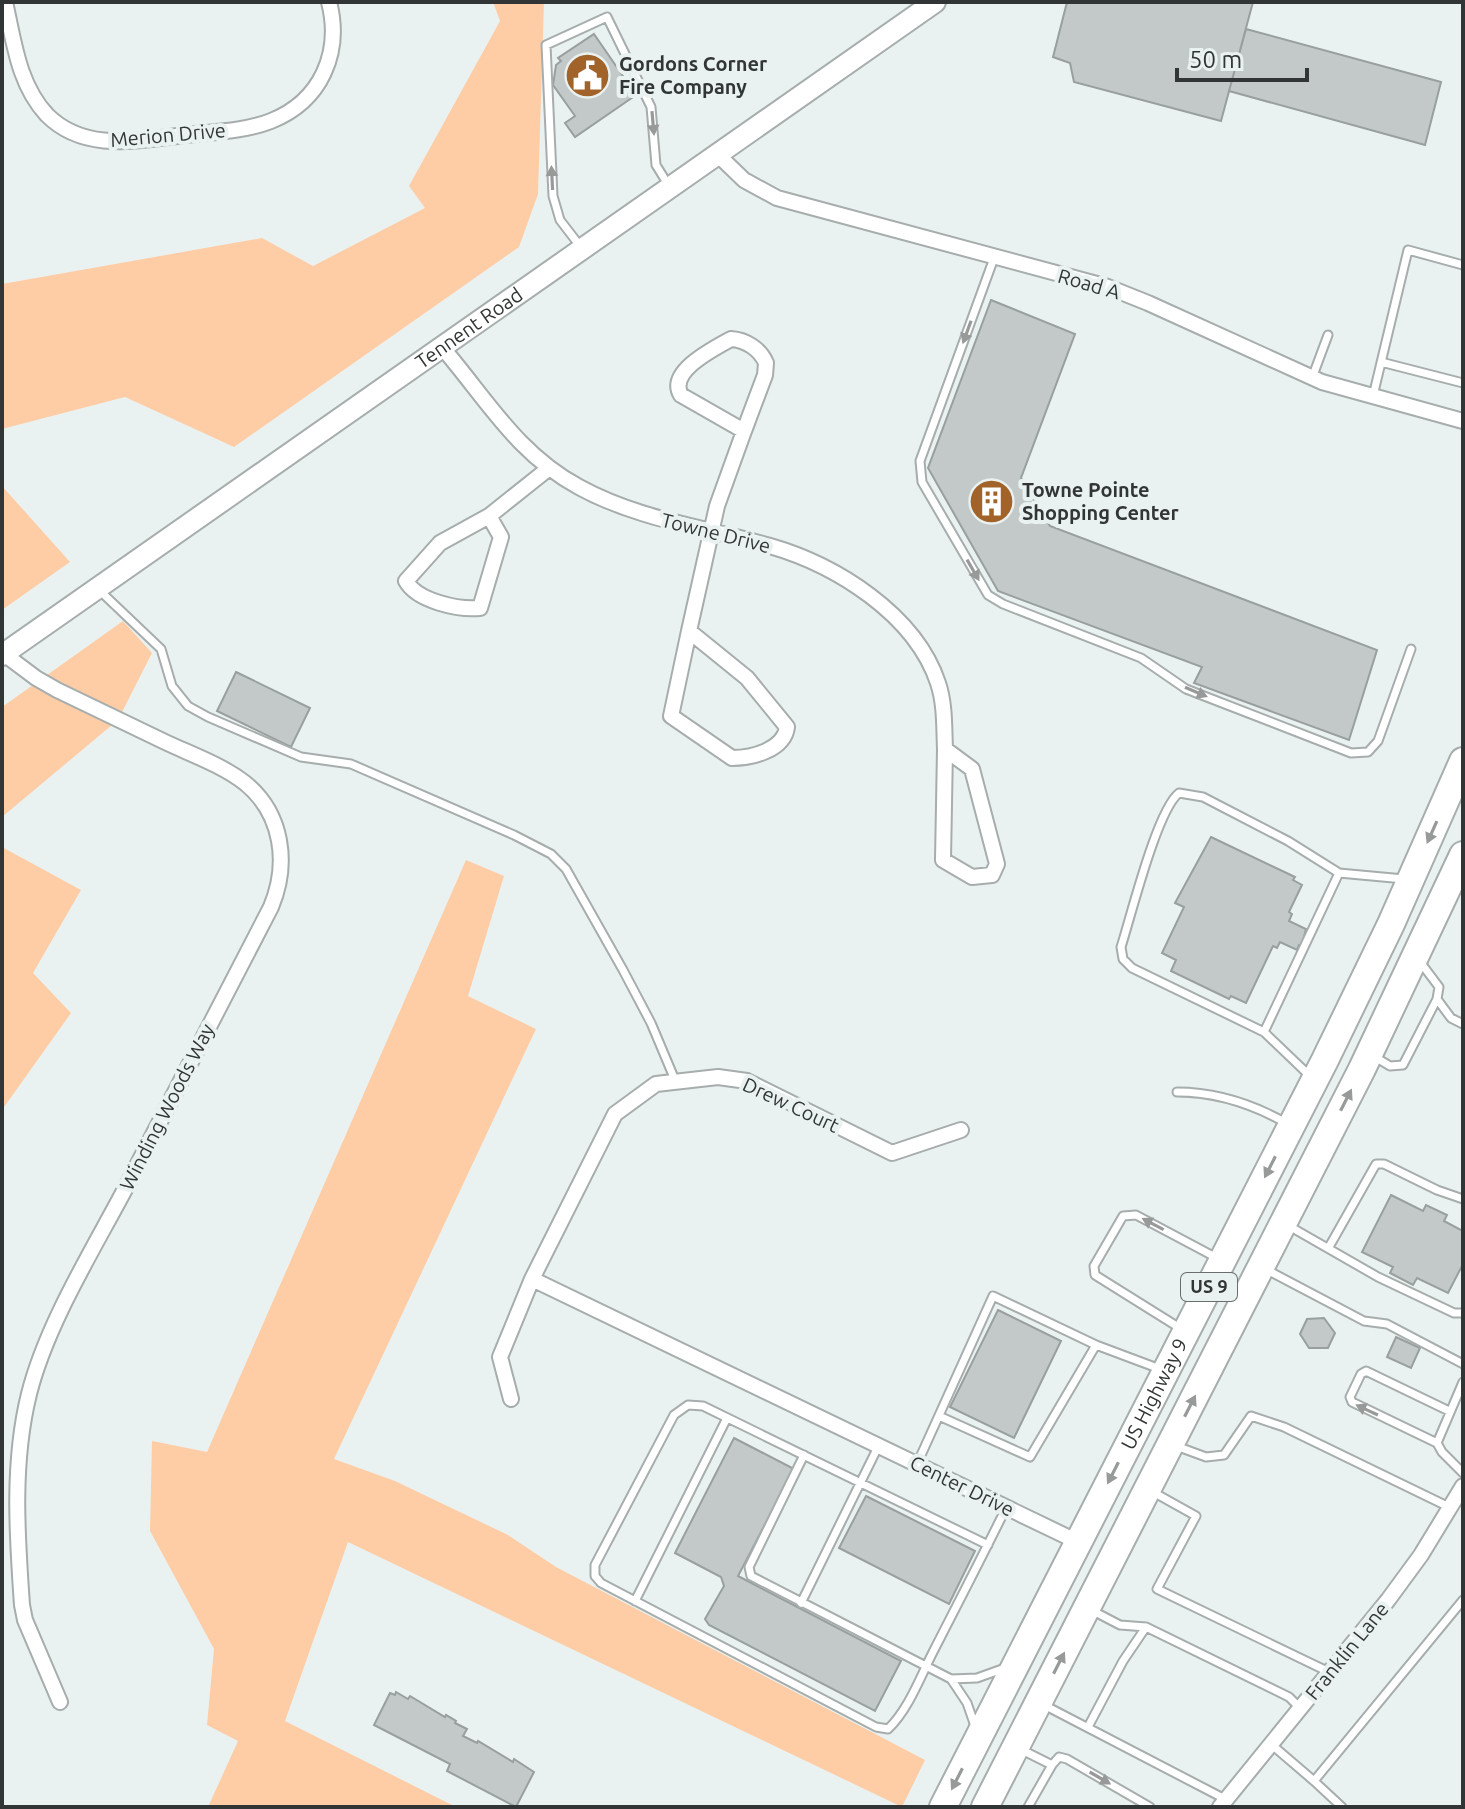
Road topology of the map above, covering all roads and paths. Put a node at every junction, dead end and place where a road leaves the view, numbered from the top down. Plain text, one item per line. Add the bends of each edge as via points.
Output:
1 (5, 2) edge
2 (329, 2) edge
3 (935, 2) edge
4 (716, 153) junction
5 (669, 186) junction
6 (581, 248) junction
7 (994, 258) junction
8 (1463, 265) edge
9 (1328, 335) dead end
10 (441, 346) junction
11 (1381, 362) junction
12 (1312, 378) junction
13 (1463, 383) edge
14 (1373, 396) junction
15 (1463, 421) edge
16 (744, 431) junction
17 (548, 469) junction
18 (489, 516) junction
19 (711, 532) junction
20 (96, 588) junction
21 (689, 631) junction
22 (1411, 649) dead end
23 (3, 654) edge
24 (945, 749) junction
25 (1463, 761) edge
26 (1463, 855) edge
27 (1339, 873) junction
28 (1410, 880) junction
29 (1417, 957) junction
30 (1437, 999) junction
31 (1463, 1024) edge
32 (1264, 1032) junction
33 (1369, 1054) junction
34 (675, 1080) junction
35 (1314, 1080) junction
36 (1177, 1092) dead end
37 (1291, 1126) junction
38 (961, 1130) dead end
39 (1463, 1199) edge
40 (1283, 1223) junction
41 (1329, 1247) junction
42 (1222, 1261) junction
43 (1261, 1267) junction
44 (532, 1279) junction
45 (1463, 1313) edge
46 (1186, 1332) junction
47 (1096, 1345) junction
48 (1463, 1364) edge
49 (1165, 1371) junction
50 (1463, 1382) edge
51 (511, 1399) dead end
52 (1449, 1411) junction
53 (939, 1416) junction
54 (727, 1418) junction
55 (1437, 1443) junction
56 (1171, 1444) junction
57 (878, 1447) junction
58 (804, 1455) junction
59 (917, 1464) junction
60 (1463, 1473) edge
61 (860, 1483) junction
62 (1463, 1486) edge
63 (1148, 1489) junction
64 (1006, 1508) junction
65 (1452, 1508) junction
66 (1078, 1542) junction
67 (988, 1545) junction
68 (1463, 1600) edge
69 (635, 1601) junction
70 (801, 1603) junction
71 (1087, 1608) junction
72 (1146, 1627) junction
73 (1017, 1662) junction
74 (926, 1665) junction
75 (1329, 1673) junction
76 (951, 1679) junction
77 (60, 1702) dead end
78 (1039, 1702) junction
79 (1301, 1708) junction
80 (1088, 1727) junction
81 (978, 1738) junction
82 (1271, 1745) junction
83 (1016, 1747) junction
84 (1052, 1765) junction
85 (1314, 1781) junction
86 (1223, 1803) edge
87 (943, 1807) edge
88 (986, 1807) edge
89 (1028, 1807) edge
90 (1150, 1807) edge
91 (1342, 1807) edge

1 - 2 street, Merion Drive via 21,73 33,97 66,129 119,143 221,131 269,122 289,112 312,93 328,68
3 - 4 street, Tennent Road
4 - 5 street, Tennent Road
4 - 7 street, Road A via 744,180 777,198
5 - 6 street, Tennent Road
6 -> 5 lane via 560,220 553,196 546,45 607,17 651,107 656,165
6 - 10 street, Tennent Road
7 - 12 street, Road A via 1108,287
7 -> 22 lane via 920,461 922,482 988,595 1141,658 1186,689 1351,753 1368,752 1378,741
8 - 11 lane via 1408,250
9 - 12 lane
10 - 17 street, Towne Drive via 497,419
10 - 20 street, Tennent Road
11 - 13 lane
11 - 14 lane
12 - 14 street, Road A
14 - 15 street, Road A
16 - 16 street via 677,388 685,370 731,339 757,349 766,363
16 - 19 street
17 - 18 street
17 - 19 street, Towne Drive via 613,504
18 - 18 street via 501,537 480,608 437,601 409,586 406,581 440,543
19 - 21 street
19 - 24 street, Towne Drive via 805,559 885,610 931,667 942,696
20 - 23 street, Tennent Road
20 - 34 lane via 161,649 172,686 188,706 301,757 351,764 551,854 566,869 623,970
21 - 21 street via 747,678 787,727 780,743 732,758 671,716
23 - 77 street, Winding Woods Way via 57,690 235,776 266,807 281,849 271,907 80,1275 29,1391 18,1472 22,1605
24 - 24 street, Towne Drive via 972,769 997,864 992,875 972,877 943,860
25 -> 28 highway, US Highway 9 / US 9
26 - 29 highway, US Highway 9 / US 9
27 - 28 lane
27 - 32 lane
27 - 32 lane via 1203,797 1179,793 1171,800 1121,947 1123,959
28 - 35 highway, US Highway 9 / US 9
29 - 30 lane via 1439,987
29 - 33 highway, US Highway 9 / US 9
30 - 31 lane
30 - 33 lane via 1403,1065 1390,1066
32 - 35 lane
40 -> 33 highway, US Highway 9 / US 9
34 - 38 street, Drew Court via 747,1081 892,1153
34 - 44 street, Drew Court via 656,1084 615,1114
35 - 37 highway, US Highway 9 / US 9
36 - 37 lane via 1247,1103
37 -> 42 highway, US Highway 9 / US 9
39 - 41 lane via 1376,1164
40 - 41 lane
40 - 43 highway, US Highway 9 / US 9
41 - 45 lane via 1378,1277
42 - 46 highway, US Highway 9 / US 9
42 -> 46 lane via 1136,1215 1123,1216 1094,1266 1095,1275
43 - 48 lane via 1364,1321 1387,1324
56 -> 43 highway, US Highway 9 / US 9
44 - 51 street, Drew Court via 500,1357
44 - 57 street, Center Drive
46 - 49 highway, US Highway 9 / US 9
47 - 49 lane
47 - 53 lane via 1030,1457
47 - 53 lane via 993,1296
49 -> 66 highway, US Highway 9 / US 9
50 - 52 lane
52 - 55 lane
55 -> 52 lane via 1350,1397 1366,1371
53 - 59 lane
54 - 58 lane
54 - 69 lane
54 - 69 lane via 688,1405 674,1415 595,1565 601,1583
55 - 60 lane
56 - 63 highway, US Highway 9 / US 9
56 - 65 lane via 1206,1457 1224,1455 1251,1416
57 - 59 street, Center Drive
57 - 61 lane
58 - 61 lane
58 - 70 lane via 749,1567 751,1576
59 - 64 street, Center Drive
61 - 67 lane
61 - 70 lane
62 - 65 street, Franklin Lane
63 - 71 highway, US Highway 9 / US 9
63 - 75 lane via 1196,1516 1157,1589
64 - 66 street, Center Drive
64 - 67 lane
65 - 75 street, Franklin Lane
66 - 73 highway, US Highway 9 / US 9
67 - 74 lane
68 - 85 lane
69 - 74 lane via 876,1727 888,1729 897,1721
70 - 74 lane
71 - 72 lane via 1120,1625
78 -> 71 highway, US Highway 9 / US 9
72 - 79 lane via 1289,1697
72 - 80 lane
73 - 76 lane via 989,1675
73 - 81 highway, US Highway 9 / US 9
74 - 76 lane
75 - 79 street, Franklin Lane
76 - 81 lane via 967,1703
78 - 80 lane
78 - 83 highway, US Highway 9 / US 9
79 - 82 street, Franklin Lane
80 - 86 lane
81 -> 87 highway, US Highway 9 / US 9
82 - 85 lane
82 - 86 street, Franklin Lane
83 - 84 lane
83 - 88 highway, US Highway 9 / US 9
84 - 89 lane
84 -> 90 lane via 1059,1757 1067,1759
85 - 91 lane

